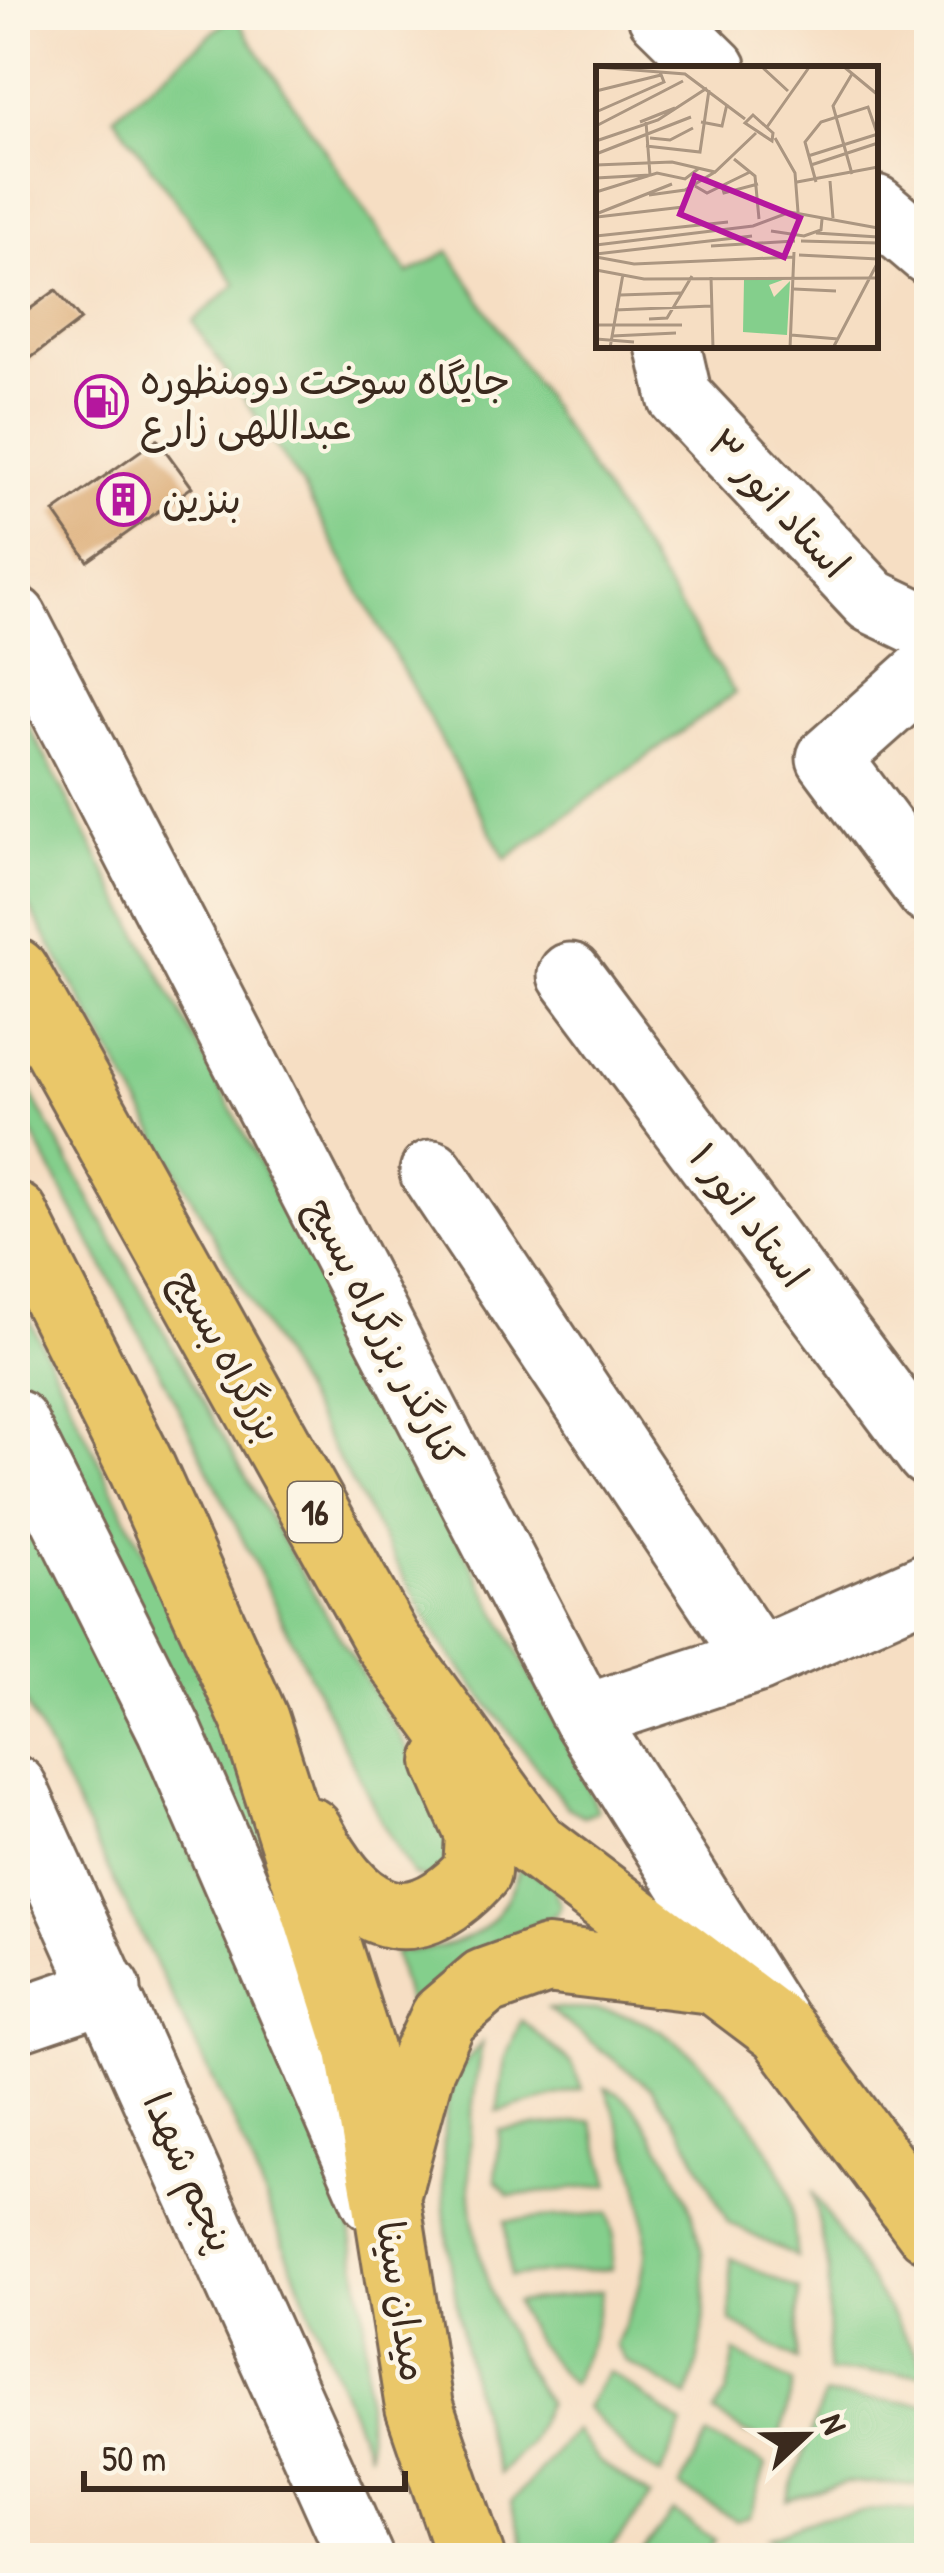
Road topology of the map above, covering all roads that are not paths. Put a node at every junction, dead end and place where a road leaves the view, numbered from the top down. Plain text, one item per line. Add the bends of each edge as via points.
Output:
1 (660, 15) edge
2 (712, 66) edge
3 (878, 210) edge
4 (929, 253) edge
5 (669, 348) edge
6 (15, 618) edge
7 (929, 628) edge
8 (929, 669) edge
9 (929, 892) edge
10 (15, 972) edge
11 (570, 975) dead end
12 (433, 1172) dead end
13 (15, 1216) edge
14 (15, 1422) edge
15 (929, 1455) edge
16 (929, 1584) edge
17 (387, 1641) junction
18 (758, 1660) junction
19 (584, 1717) junction
20 (255, 1720) junction
21 (15, 1788) edge
22 (708, 1979) junction
23 (109, 1989) junction
24 (15, 2021) edge
25 (782, 2031) junction
26 (390, 2224) junction
27 (929, 2229) edge
28 (361, 2558) edge
29 (471, 2558) edge

1 - 2 street
3 - 4 street
5 - 7 street, استاد انور ۳ via 680,397 872,601
6 - 19 street, کنارگذر بزرگراه بسیج
8 - 9 street via 829,758
10 - 17 highway, بزرگراه بسیج / 16
11 - 15 street, استاد انور ۱
12 - 18 street
13 - 20 highway, 16
14 - 26 street via 169,1729
16 - 18 street
17 - 20 highway via 478,1834 477,1872 431,1912 377,1912 350,1893
17 - 22 highway, بزرگراه بسیج / 16 via 534,1844
18 - 19 street
19 - 25 street, کنارگذر بزرگراه بسیج
20 - 26 highway, 16 via 360,2050
21 - 23 street, پنجم شهدا
22 - 25 highway, میدان سینا / 16
22 - 26 highway, میدان سینا / 16 via 547,1960 485,1982 444,2017 421,2067
23 - 24 street
23 - 28 street, پنجم شهدا
25 - 27 highway, میدان سینا / 16
26 - 29 highway, میدان سینا / 16 via 419,2407

